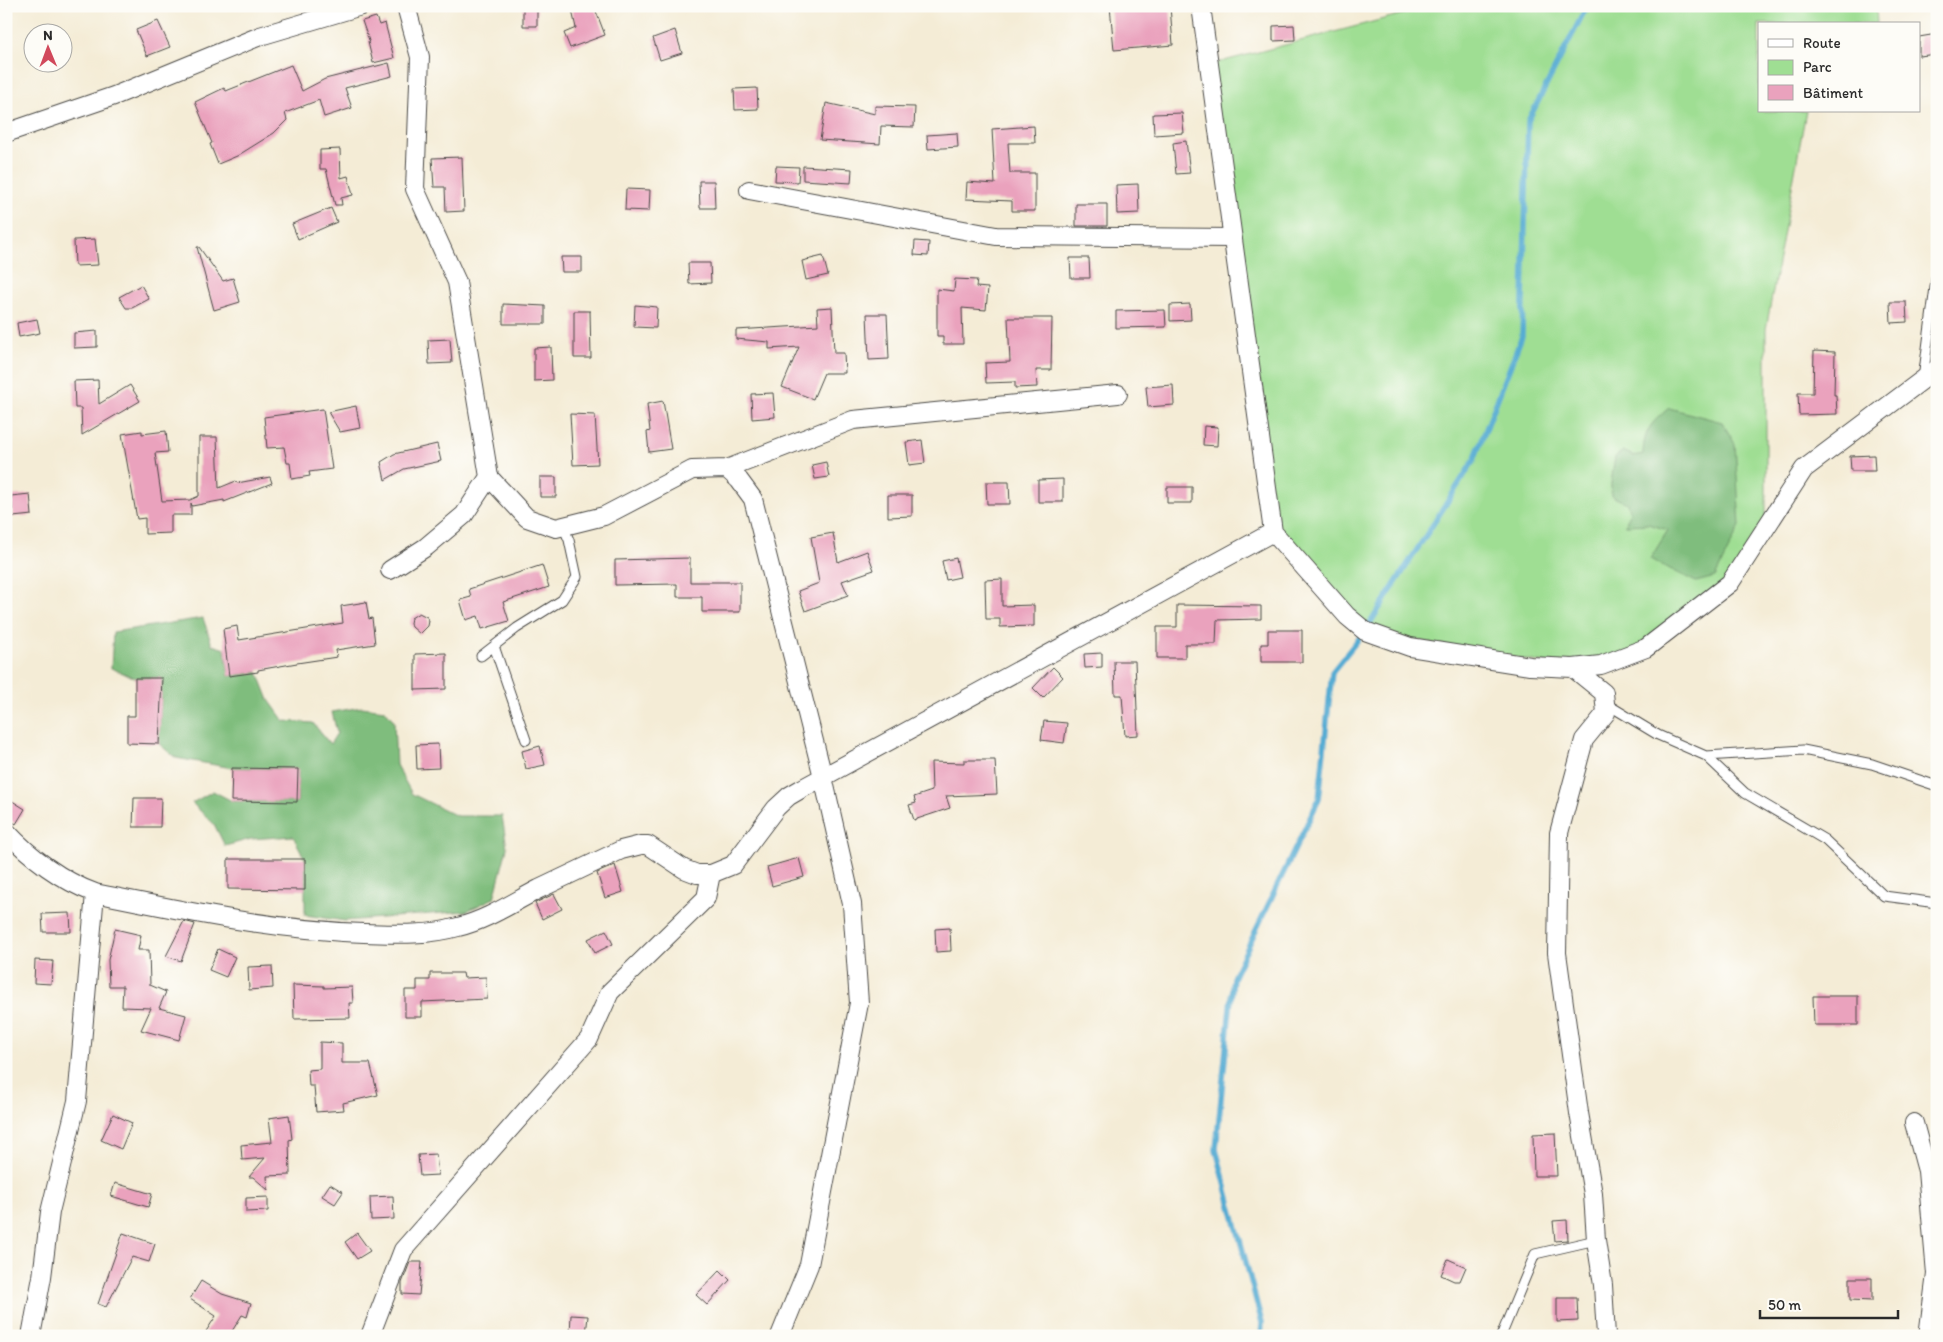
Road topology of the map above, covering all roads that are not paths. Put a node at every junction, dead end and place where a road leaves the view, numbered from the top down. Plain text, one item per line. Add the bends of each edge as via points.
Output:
1 (361, 6) edge
2 (406, 6) edge
3 (1201, 6) edge
4 (6, 133) edge
5 (749, 190) dead end
6 (1233, 238) junction
7 (1937, 272) edge
8 (1930, 374) edge
9 (1118, 394) dead end
10 (727, 469) junction
11 (489, 477) junction
12 (563, 526) junction
13 (1273, 532) junction
14 (390, 570) dead end
15 (494, 646) junction
16 (480, 656) dead end
17 (1573, 668) junction
18 (1605, 704) junction
19 (526, 740) dead end
20 (1706, 756) junction
21 (823, 777) junction
22 (1937, 786) edge
23 (6, 832) edge
24 (712, 874) junction
25 (95, 893) junction
26 (1937, 903) edge
27 (1914, 1123) dead end
28 (1596, 1240) junction
29 (31, 1336) edge
30 (370, 1336) edge
31 (780, 1336) edge
32 (1501, 1336) edge
33 (1606, 1336) edge
34 (1928, 1336) edge

1 - 4 street via 260,36 114,96
2 - 11 street via 420,58 415,190 457,282
3 - 6 street
5 - 6 street via 996,236
6 - 13 street
7 - 8 lane
8 - 17 street via 1804,469 1730,583 1646,648 1601,665
9 - 10 street via 853,420
10 - 12 street via 692,470 604,516
10 - 21 street via 753,499
11 - 12 street via 527,518 556,528
11 - 14 street via 464,515 426,547
12 - 15 lane via 577,577 562,600
13 - 17 street via 1347,616 1365,631 1410,647 1530,666
13 - 21 street
15 - 16 lane
15 - 19 lane
17 - 18 street via 1604,693
18 - 20 lane via 1658,735
18 - 28 street via 1606,713 1584,740 1559,832 1558,870 1557,954 1593,1194
20 - 22 lane via 1803,750 1872,764
20 - 26 lane via 1745,793 1825,840 1884,896
21 - 24 street via 789,796 776,808 733,865
21 - 31 street via 852,904 860,1003 809,1265
23 - 25 street via 63,878
24 - 25 street via 697,874 684,869 648,845 634,846 484,918 456,928 425,933 318,931 211,917
24 - 30 street via 706,898 610,992 589,1039 403,1250
25 - 29 street via 77,1100 50,1212
27 - 34 street via 1928,1171 1936,1274
28 - 32 lane via 1535,1254
28 - 33 street

